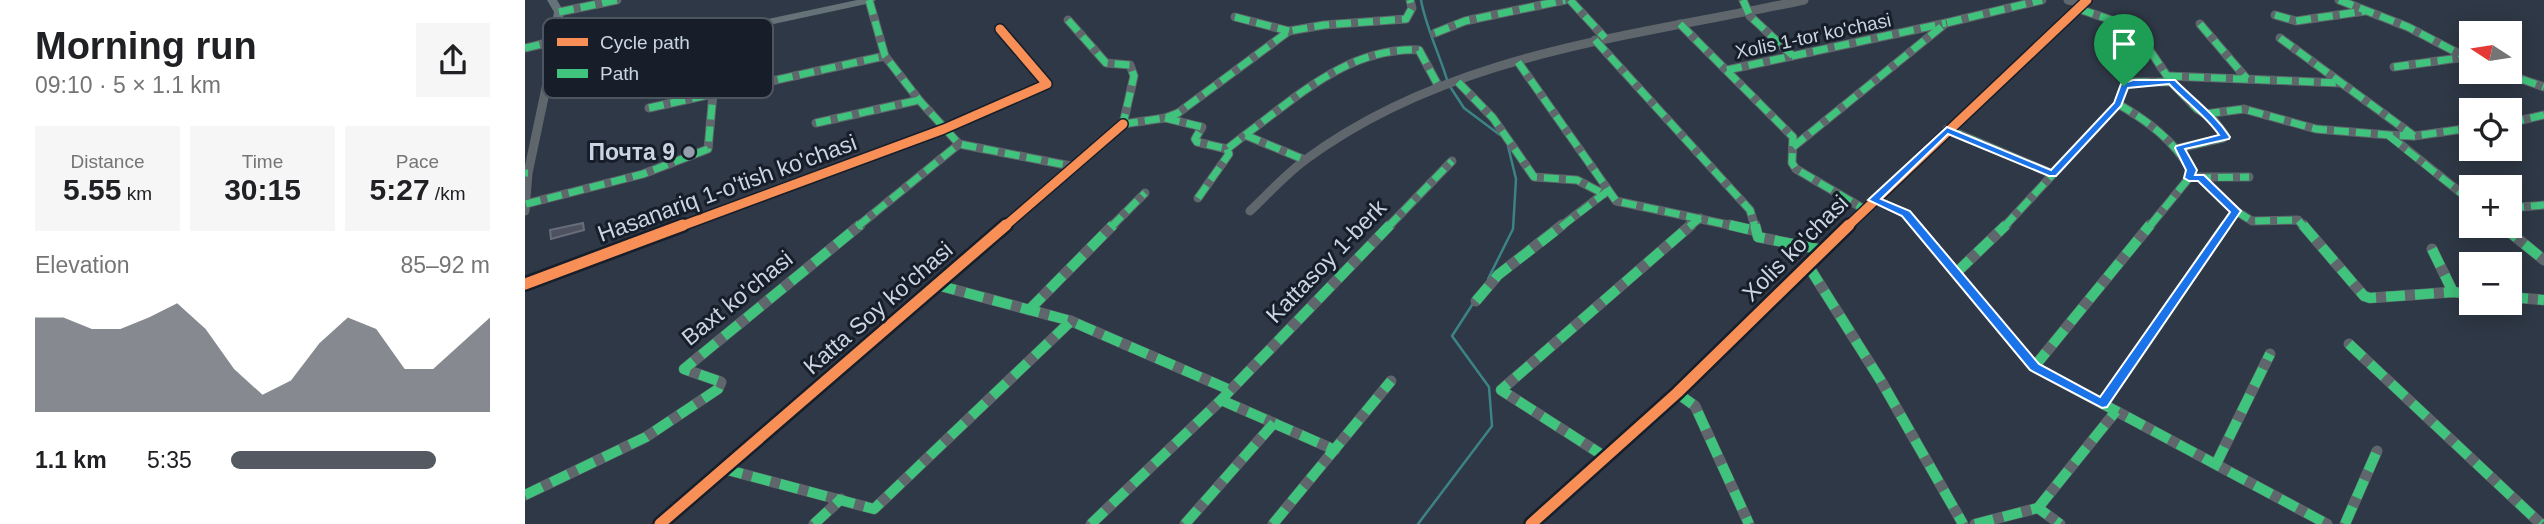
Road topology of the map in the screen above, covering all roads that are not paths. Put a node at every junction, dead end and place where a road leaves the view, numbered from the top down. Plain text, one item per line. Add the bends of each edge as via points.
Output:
1 (552, 0) edge
2 (617, 0) edge
3 (870, 0) edge
4 (1410, 0) edge
5 (1568, 0) edge
6 (1743, 0) edge
7 (1804, 0) edge
8 (2042, 0) edge
9 (2068, 0) edge
10 (2339, 0) edge
11 (2084, 4) edge
12 (2369, 10) junction
13 (559, 12) junction
14 (1748, 12) junction
15 (2275, 15) dead end
16 (1235, 17) dead end
17 (558, 18) edge
18 (1068, 20) dead end
19 (773, 21) edge
20 (1946, 23) junction
21 (1680, 24) junction
22 (2200, 24) dead end
23 (1000, 29) dead end
24 (1289, 31) junction
25 (1435, 33) dead end
26 (2280, 38) dead end
27 (1600, 39) junction
28 (543, 44) edge
29 (525, 48) edge
30 (2459, 53) edge
31 (885, 56) junction
32 (1793, 56) junction
33 (2459, 59) edge
34 (1518, 62) junction
35 (2394, 66) dead end
36 (1727, 70) junction
37 (2169, 79) junction
38 (2247, 79) junction
39 (2522, 79) edge
40 (773, 81) edge
41 (1458, 82) junction
42 (2341, 83) junction
43 (1439, 87) junction
44 (2544, 87) edge
45 (543, 97) edge
46 (695, 98) edge
47 (713, 98) edge
48 (919, 100) junction
49 (2118, 104) junction
50 (649, 108) dead end
51 (2205, 114) junction
52 (2544, 115) edge
53 (1165, 118) junction
54 (2522, 120) edge
55 (816, 123) dead end
56 (1123, 124) junction
57 (944, 130) junction
58 (1947, 130) junction
59 (2459, 130) edge
60 (1245, 135) junction
61 (2389, 135) junction
62 (2414, 136) junction
63 (959, 144) junction
64 (1793, 147) junction
65 (2180, 148) junction
66 (1227, 149) junction
67 (1305, 160) junction
68 (1452, 161) dead end
69 (1072, 166) junction
70 (527, 173) edge
71 (2053, 174) junction
72 (2249, 177) dead end
73 (2195, 178) junction
74 (2459, 191) edge
75 (1606, 192) junction
76 (1146, 193) dead end
77 (1198, 198) dead end
78 (526, 204) edge
79 (1869, 204) junction
80 (2544, 205) edge
81 (2522, 207) edge
82 (525, 211) edge
83 (1249, 211) dead end
84 (2236, 211) junction
85 (1700, 218) junction
86 (1756, 231) junction
87 (2517, 238) edge
88 (2432, 249) dead end
89 (1823, 250) junction
90 (2544, 260) edge
91 (1809, 267) junction
92 (1956, 273) junction
93 (525, 284) edge
94 (937, 285) junction
95 (2453, 292) junction
96 (2459, 293) edge
97 (2522, 298) edge
98 (2544, 300) edge
99 (1476, 302) dead end
100 (1029, 310) junction
101 (1071, 321) junction
102 (2349, 344) dead end
103 (2270, 354) dead end
104 (2034, 367) junction
105 (1391, 381) dead end
106 (1677, 393) junction
107 (1226, 395) junction
108 (2102, 404) junction
109 (2116, 411) junction
110 (1274, 423) junction
111 (1335, 450) junction
112 (2377, 451) dead end
113 (1607, 458) junction
114 (2216, 464) junction
115 (724, 469) junction
116 (525, 495) edge
117 (841, 499) junction
118 (2038, 508) junction
119 (660, 524) edge
120 (814, 524) edge
121 (1091, 524) edge
122 (1185, 524) edge
123 (1273, 524) edge
124 (1531, 524) edge
125 (1749, 524) edge
126 (1963, 524) edge
127 (1975, 524) edge
128 (2060, 524) edge
129 (2327, 524) edge
130 (2346, 524) edge
131 (2541, 524) edge

1 - 13 main road
2 - 13 street
3 - 19 main road
3 - 31 street
4 - 24 street via 1412,8 1406,19
5 - 25 street via 1465,20
5 - 27 street
6 - 14 street
7 - 14 street
8 - 20 street, Xolis 1-tor ko'chasi
9 - 11 street
10 - 12 street
11 - 37 street via 2133,27
11 - 58 street, Xolis ko'chasi
12 - 15 street via 2297,21
12 - 30 street
13 - 17 main road
14 - 21 street
14 - 32 street
16 - 24 street
18 - 56 street via 1106,63 1130,65 1134,76
20 - 32 street, Xolis 1-tor ko'chasi
20 - 64 street, Xolis 1-tor ko'chasi
21 - 27 street
21 - 36 street
22 - 38 street
23 - 57 street, Hasanariq 1-o'tish ko'chasi via 1047,84
24 - 53 street
26 - 42 street
27 - 34 street
27 - 86 street via 1750,210
28 - 29 street
31 - 40 street
31 - 48 street
32 - 36 street, Xolis 1-tor ko'chasi
33 - 35 street
34 - 41 street
34 - 75 street
36 - 64 street via 1793,137
37 - 38 street
37 - 49 street via 2127,84
37 - 51 street
38 - 42 street
39 - 44 street
41 - 43 street
41 - 75 street via 1493,118 1534,177 1577,180
42 - 62 street
43 - 60 street via 1419,50 1388,51 1341,66
43 - 67 street via 1396,106
45 - 70 street
46 - 50 street
47 - 78 street via 708,149 643,174
48 - 55 street
48 - 57 street
49 - 65 street via 2147,120
49 - 71 street
51 - 61 street via 2244,109 2316,129
51 - 65 street via 2225,137
52 - 54 street
53 - 56 street
53 - 66 street via 1200,125 1197,142
56 - 69 street, Katta Soy ko'chasi
57 - 63 street
57 - 93 street, Hasanariq 1-o'tish ko'chasi
58 - 71 street
58 - 79 street, Xolis ko'chasi
59 - 62 street
60 - 66 street
60 - 67 street
61 - 62 street
61 - 74 street
63 - 69 street
63 - 116 street, Baxt ko'chasi via 684,369 721,382 718,388 646,437
64 - 79 street via 1796,169
65 - 73 street
66 - 77 street via 1229,154
67 - 83 street
68 - 107 street, Kattasoy 1-berk
69 - 94 street, Katta Soy ko'chasi
70 - 78 street
71 - 92 street
72 - 73 street
73 - 84 street
73 - 104 street
75 - 85 street via 1616,201
75 - 99 street via 1505,270
76 - 100 street
78 - 82 street
79 - 89 street, Xolis ko'chasi
79 - 92 street via 1906,214
80 - 81 street
84 - 95 street via 2252,221 2298,220 2364,296
84 - 108 street
85 - 86 street
85 - 113 street via 1501,390
86 - 89 street via 1758,237
87 - 90 street
88 - 95 street
89 - 91 street, Xolis ko'chasi
91 - 106 street, Xolis ko'chasi
91 - 126 street
92 - 104 street
94 - 100 street
94 - 115 street, Katta Soy ko'chasi
95 - 96 street
97 - 98 street
100 - 101 street
101 - 107 street
101 - 117 street via 874,509
102 - 131 street
103 - 114 street
104 - 108 street
105 - 111 street
106 - 113 street, Xolis ko'chasi
106 - 125 street via 1695,406
107 - 110 street
107 - 121 street, Kattasoy 1-berk
108 - 109 street
109 - 114 street
109 - 118 street
110 - 111 street
110 - 122 street
111 - 123 street
112 - 130 street
113 - 124 street, Xolis ko'chasi
114 - 129 street
115 - 117 street
115 - 119 street, Katta Soy ko'chasi
117 - 120 street
118 - 127 street
118 - 128 street

